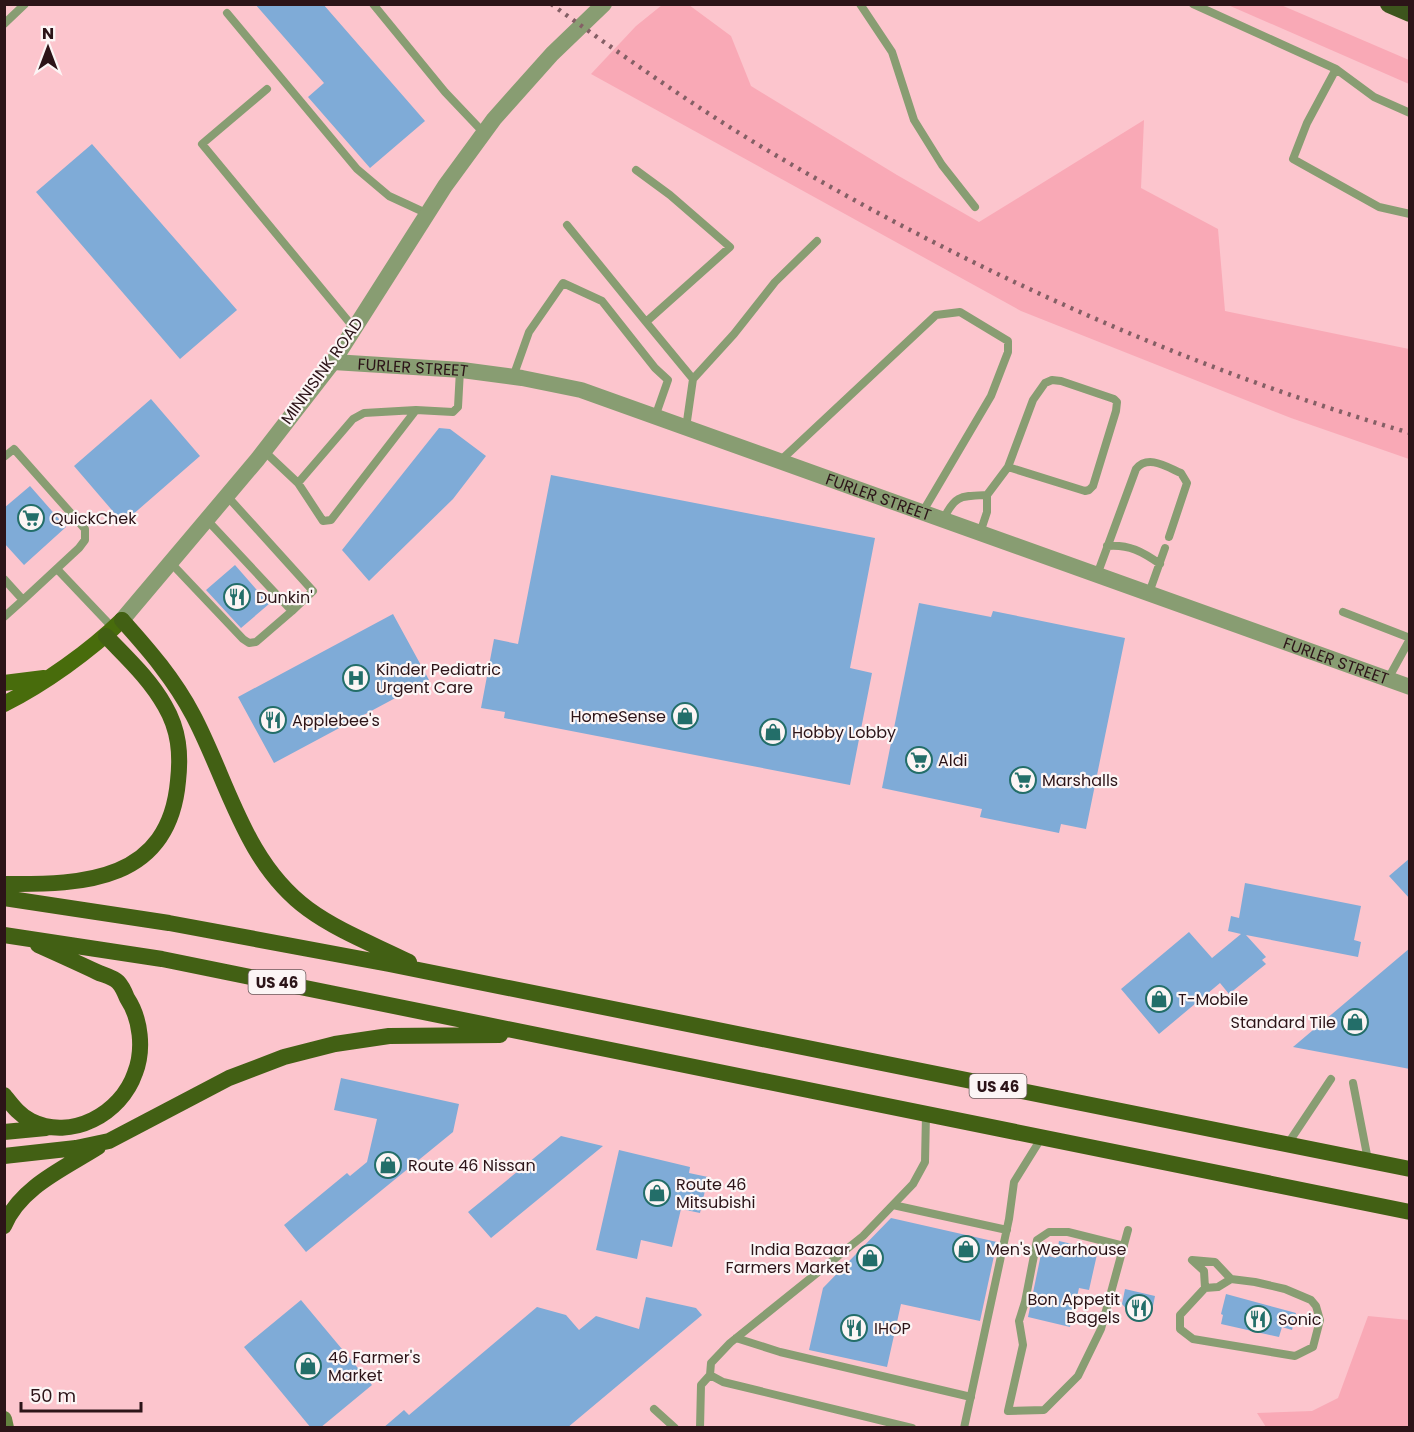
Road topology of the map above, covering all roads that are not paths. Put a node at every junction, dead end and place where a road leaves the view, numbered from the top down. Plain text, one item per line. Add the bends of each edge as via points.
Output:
1 (25, 4) edge
2 (373, 4) edge
3 (604, 4) edge
4 (860, 4) edge
5 (1193, 4) edge
6 (1389, 4) edge
7 (227, 12) dead end
8 (1410, 13) edge
9 (4, 24) edge
10 (1336, 69) junction
11 (267, 89) dead end
12 (1410, 113) edge
13 (483, 132) junction
14 (636, 170) dead end
15 (975, 207) dead end
16 (428, 214) junction
17 (1410, 214) edge
18 (567, 225) dead end
19 (817, 241) dead end
20 (646, 322) junction
21 (354, 328) junction
22 (333, 362) junction
23 (460, 370) junction
24 (513, 377) junction
25 (693, 379) junction
26 (416, 410) junction
27 (656, 417) junction
28 (686, 428) junction
29 (264, 451) junction
30 (4, 457) edge
31 (779, 461) junction
32 (1008, 467) junction
33 (298, 483) junction
34 (987, 495) junction
35 (227, 496) junction
36 (922, 513) junction
37 (207, 520) junction
38 (944, 520) junction
39 (980, 533) junction
40 (1169, 537) dead end
41 (1107, 546) junction
42 (1165, 548) dead end
43 (169, 562) junction
44 (1160, 564) junction
45 (57, 569) junction
46 (1097, 575) junction
47 (4, 579) edge
48 (1149, 593) junction
49 (24, 600) junction
50 (292, 611) junction
51 (1343, 612) dead end
52 (4, 617) edge
53 (114, 628) junction
54 (1410, 639) edge
55 (48, 677) junction
56 (1388, 679) junction
57 (4, 683) edge
58 (1410, 687) edge
59 (4, 704) edge
60 (4, 884) edge
61 (4, 898) edge
62 (13, 936) edge
63 (431, 972) junction
64 (532, 1034) junction
65 (1331, 1079) dead end
66 (1353, 1083) dead end
67 (4, 1095) edge
68 (926, 1114) junction
69 (52, 1128) junction
70 (4, 1132) edge
71 (1042, 1137) junction
72 (109, 1141) junction
73 (1287, 1145) junction
74 (4, 1156) edge
75 (1368, 1160) junction
76 (1410, 1169) edge
77 (893, 1205) junction
78 (1410, 1212) edge
79 (4, 1226) edge
80 (1007, 1230) junction
81 (1128, 1230) dead end
82 (1124, 1246) junction
83 (1231, 1279) junction
84 (1205, 1288) junction
85 (735, 1338) junction
86 (710, 1375) junction
87 (971, 1397) junction
88 (654, 1409) dead end
89 (4, 1419) edge
90 (6, 1428) edge
91 (675, 1428) edge
92 (700, 1428) edge
93 (912, 1428) edge
94 (964, 1428) edge

1 - 9 lane
2 - 13 lane
3 - 13 street, MINNISINK ROAD via 552,54
4 - 15 lane via 892,52 914,120
5 - 10 lane
6 - 8 highway
7 - 16 lane via 357,169 389,196
10 - 12 lane via 1374,97
10 - 17 lane via 1306,123 1293,159 1379,207
11 - 21 lane via 202,144
13 - 16 street, MINNISINK ROAD
14 - 20 lane via 730,247
16 - 21 street, MINNISINK ROAD
18 - 20 lane
19 - 25 lane via 775,282
20 - 25 lane
21 - 22 street, MINNISINK ROAD
22 - 23 street, FURLER STREET
22 - 29 street, MINNISINK ROAD
23 - 24 street, FURLER STREET
23 - 26 lane via 458,407 453,412
24 - 27 street, FURLER STREET via 581,390
24 - 27 lane via 529,332 563,283 602,301 668,380
25 - 28 lane
26 - 33 lane via 364,413 353,419
26 - 33 lane via 331,520 323,521
27 - 28 street, FURLER STREET
28 - 31 street, FURLER STREET
29 - 33 lane
29 - 35 street, MINNISINK ROAD
30 - 45 lane via 14,449 85,529 85,540
31 - 36 street, FURLER STREET
31 - 36 lane via 936,315 960,312 1008,340 1008,352 991,396
32 - 32 lane via 1033,400 1045,383 1061,381 1117,402 1089,490
32 - 34 lane
34 - 38 lane via 966,495 952,503
34 - 39 lane via 987,512
35 - 37 street, MINNISINK ROAD
35 - 50 lane via 313,591
36 - 38 street, FURLER STREET
37 - 43 street, MINNISINK ROAD
37 - 50 lane
38 - 39 street, FURLER STREET
39 - 46 street, FURLER STREET
40 - 41 lane via 1186,483 1181,473 1149,461 1136,469
41 - 44 lane via 1131,548
41 - 46 lane
42 - 44 lane
43 - 50 lane via 249,643 256,642
43 - 53 street, MINNISINK ROAD
44 - 48 lane
45 - 49 lane
45 - 53 lane
46 - 48 street, FURLER STREET
47 - 49 lane
48 - 56 street, FURLER STREET
49 - 52 lane
51 - 54 lane
53 - 55 main road, MINNISINK ROAD
53 - 60 highway via 166,707 177,734 180,760 171,817 161,838 124,869 69,883
53 - 63 highway via 153,654 182,695 252,845 270,872 307,909
54 - 56 lane
55 - 57 main road
55 - 59 main road, MINNISINK ROAD
56 - 58 street, FURLER STREET
61 - 63 highway, US 46 via 169,923
62 - 64 highway, US 46 via 162,959
62 - 69 highway via 118,981 132,1005 139,1031 139,1058 133,1081 116,1103 85,1124
63 - 73 highway, US 46
64 - 68 highway, US 46
64 - 72 highway via 389,1036 335,1044 284,1057 229,1078
65 - 73 lane
66 - 75 lane
67 - 69 highway via 30,1121
68 - 71 highway, US 46
68 - 77 lane via 925,1162 913,1184
69 - 70 highway
71 - 78 highway, US 46
71 - 80 lane via 1014,1182
72 - 74 highway
72 - 79 highway via 39,1184 20,1202
73 - 75 highway, US 46
75 - 76 highway, US 46
77 - 80 lane
77 - 85 lane via 863,1236
80 - 87 lane
81 - 82 lane
82 - 82 lane via 1101,1329 1078,1376 1044,1410 1008,1411 1023,1345 1019,1321 1038,1239 1048,1232 1068,1232
83 - 84 lane via 1218,1287
83 - 84 lane via 1215,1262 1192,1260 1204,1271
83 - 84 lane via 1285,1289 1311,1300 1320,1320 1313,1347 1295,1356 1193,1339 1180,1329 1180,1315
85 - 86 lane via 711,1363
85 - 87 lane
86 - 92 lane via 701,1385
86 - 93 lane via 723,1382
87 - 94 lane
88 - 91 lane
89 - 90 main road

